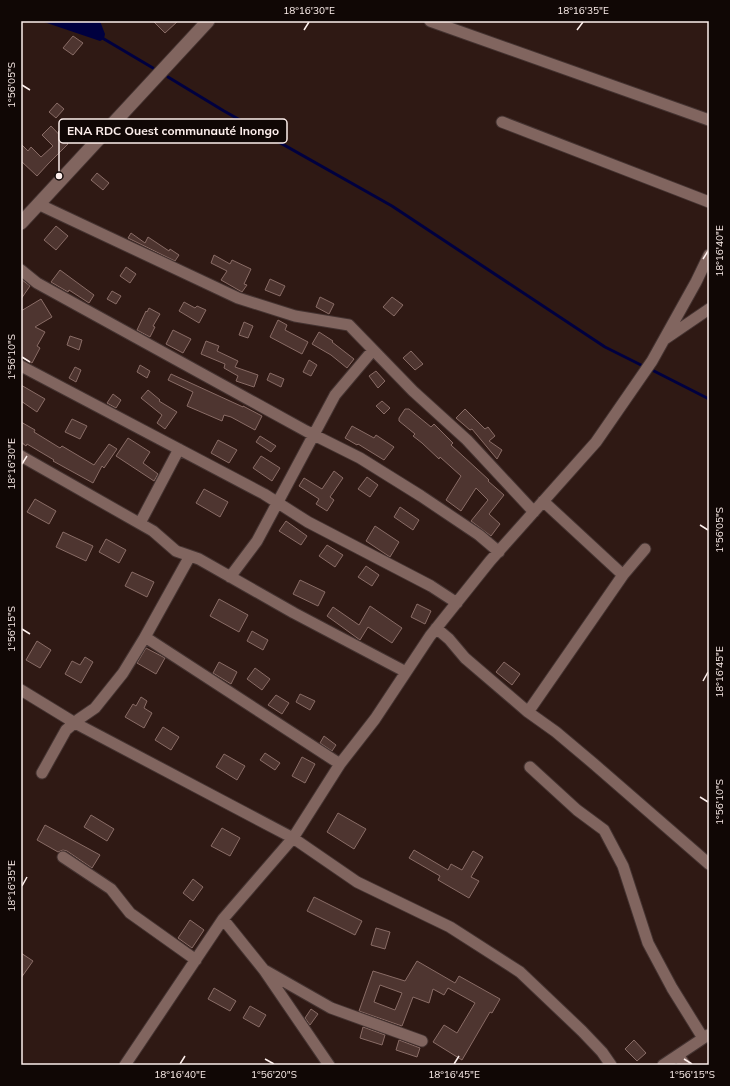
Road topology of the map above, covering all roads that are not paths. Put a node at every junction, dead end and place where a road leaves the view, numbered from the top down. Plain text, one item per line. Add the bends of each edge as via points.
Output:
1 (208, 21) edge
2 (430, 21) edge
3 (445, 23) edge
4 (709, 120) edge
5 (502, 122) dead end
6 (709, 202) edge
7 (38, 204) junction
8 (21, 223) edge
9 (709, 255) edge
10 (21, 270) edge
11 (709, 309) edge
12 (663, 341) junction
13 (373, 350) junction
14 (21, 366) edge
15 (314, 435) junction
16 (179, 449) junction
17 (21, 456) edge
18 (543, 501) junction
19 (278, 502) junction
20 (534, 512) junction
21 (140, 524) junction
22 (645, 549) dead end
23 (499, 552) junction
24 (190, 556) junction
25 (623, 575) junction
26 (230, 577) junction
27 (456, 603) junction
28 (436, 628) junction
29 (145, 637) junction
30 (406, 672) junction
31 (21, 690) edge
32 (528, 712) junction
33 (75, 723) junction
34 (340, 764) junction
35 (530, 767) dead end
36 (42, 773) dead end
37 (293, 838) junction
38 (63, 857) dead end
39 (709, 864) edge
40 (224, 919) junction
41 (196, 960) junction
42 (264, 970) junction
43 (706, 1036) edge
44 (422, 1041) dead end
45 (678, 1055) junction
46 (125, 1065) edge
47 (328, 1065) edge
48 (611, 1065) edge
49 (663, 1065) edge
50 (686, 1065) edge

1 - 7 street
2 - 3 street
3 - 4 street
5 - 6 street
7 - 8 street
7 - 13 street via 238,298 295,316 349,325
9 - 12 street
10 - 15 street via 37,283
11 - 12 street
12 - 18 street via 596,442
13 - 15 street via 335,395
13 - 20 street via 467,440
14 - 16 street
15 - 19 street
15 - 23 street via 360,458 421,496 479,535
16 - 19 street
16 - 21 street
17 - 21 street
18 - 20 street
18 - 25 street
19 - 26 street via 257,541
19 - 27 street via 308,522 431,586
20 - 23 street
21 - 24 street via 176,550
22 - 25 street
23 - 27 street
24 - 26 street
24 - 29 street
25 - 32 street
26 - 30 street
27 - 28 street
28 - 30 street
28 - 32 street via 465,658
29 - 33 street via 123,673 100,702
29 - 34 street
30 - 34 street via 375,719
31 - 33 street
32 - 39 street via 556,732
33 - 36 street via 66,730
33 - 37 street
34 - 37 street
35 - 43 street via 604,830 623,866 648,943 672,988
37 - 40 street
37 - 48 street via 357,882 450,927 520,972 582,1031
38 - 41 street via 111,889 130,913
40 - 41 street
40 - 42 street
41 - 46 street
42 - 44 street via 331,1008
42 - 47 street
43 - 45 street
45 - 49 street
45 - 50 street

